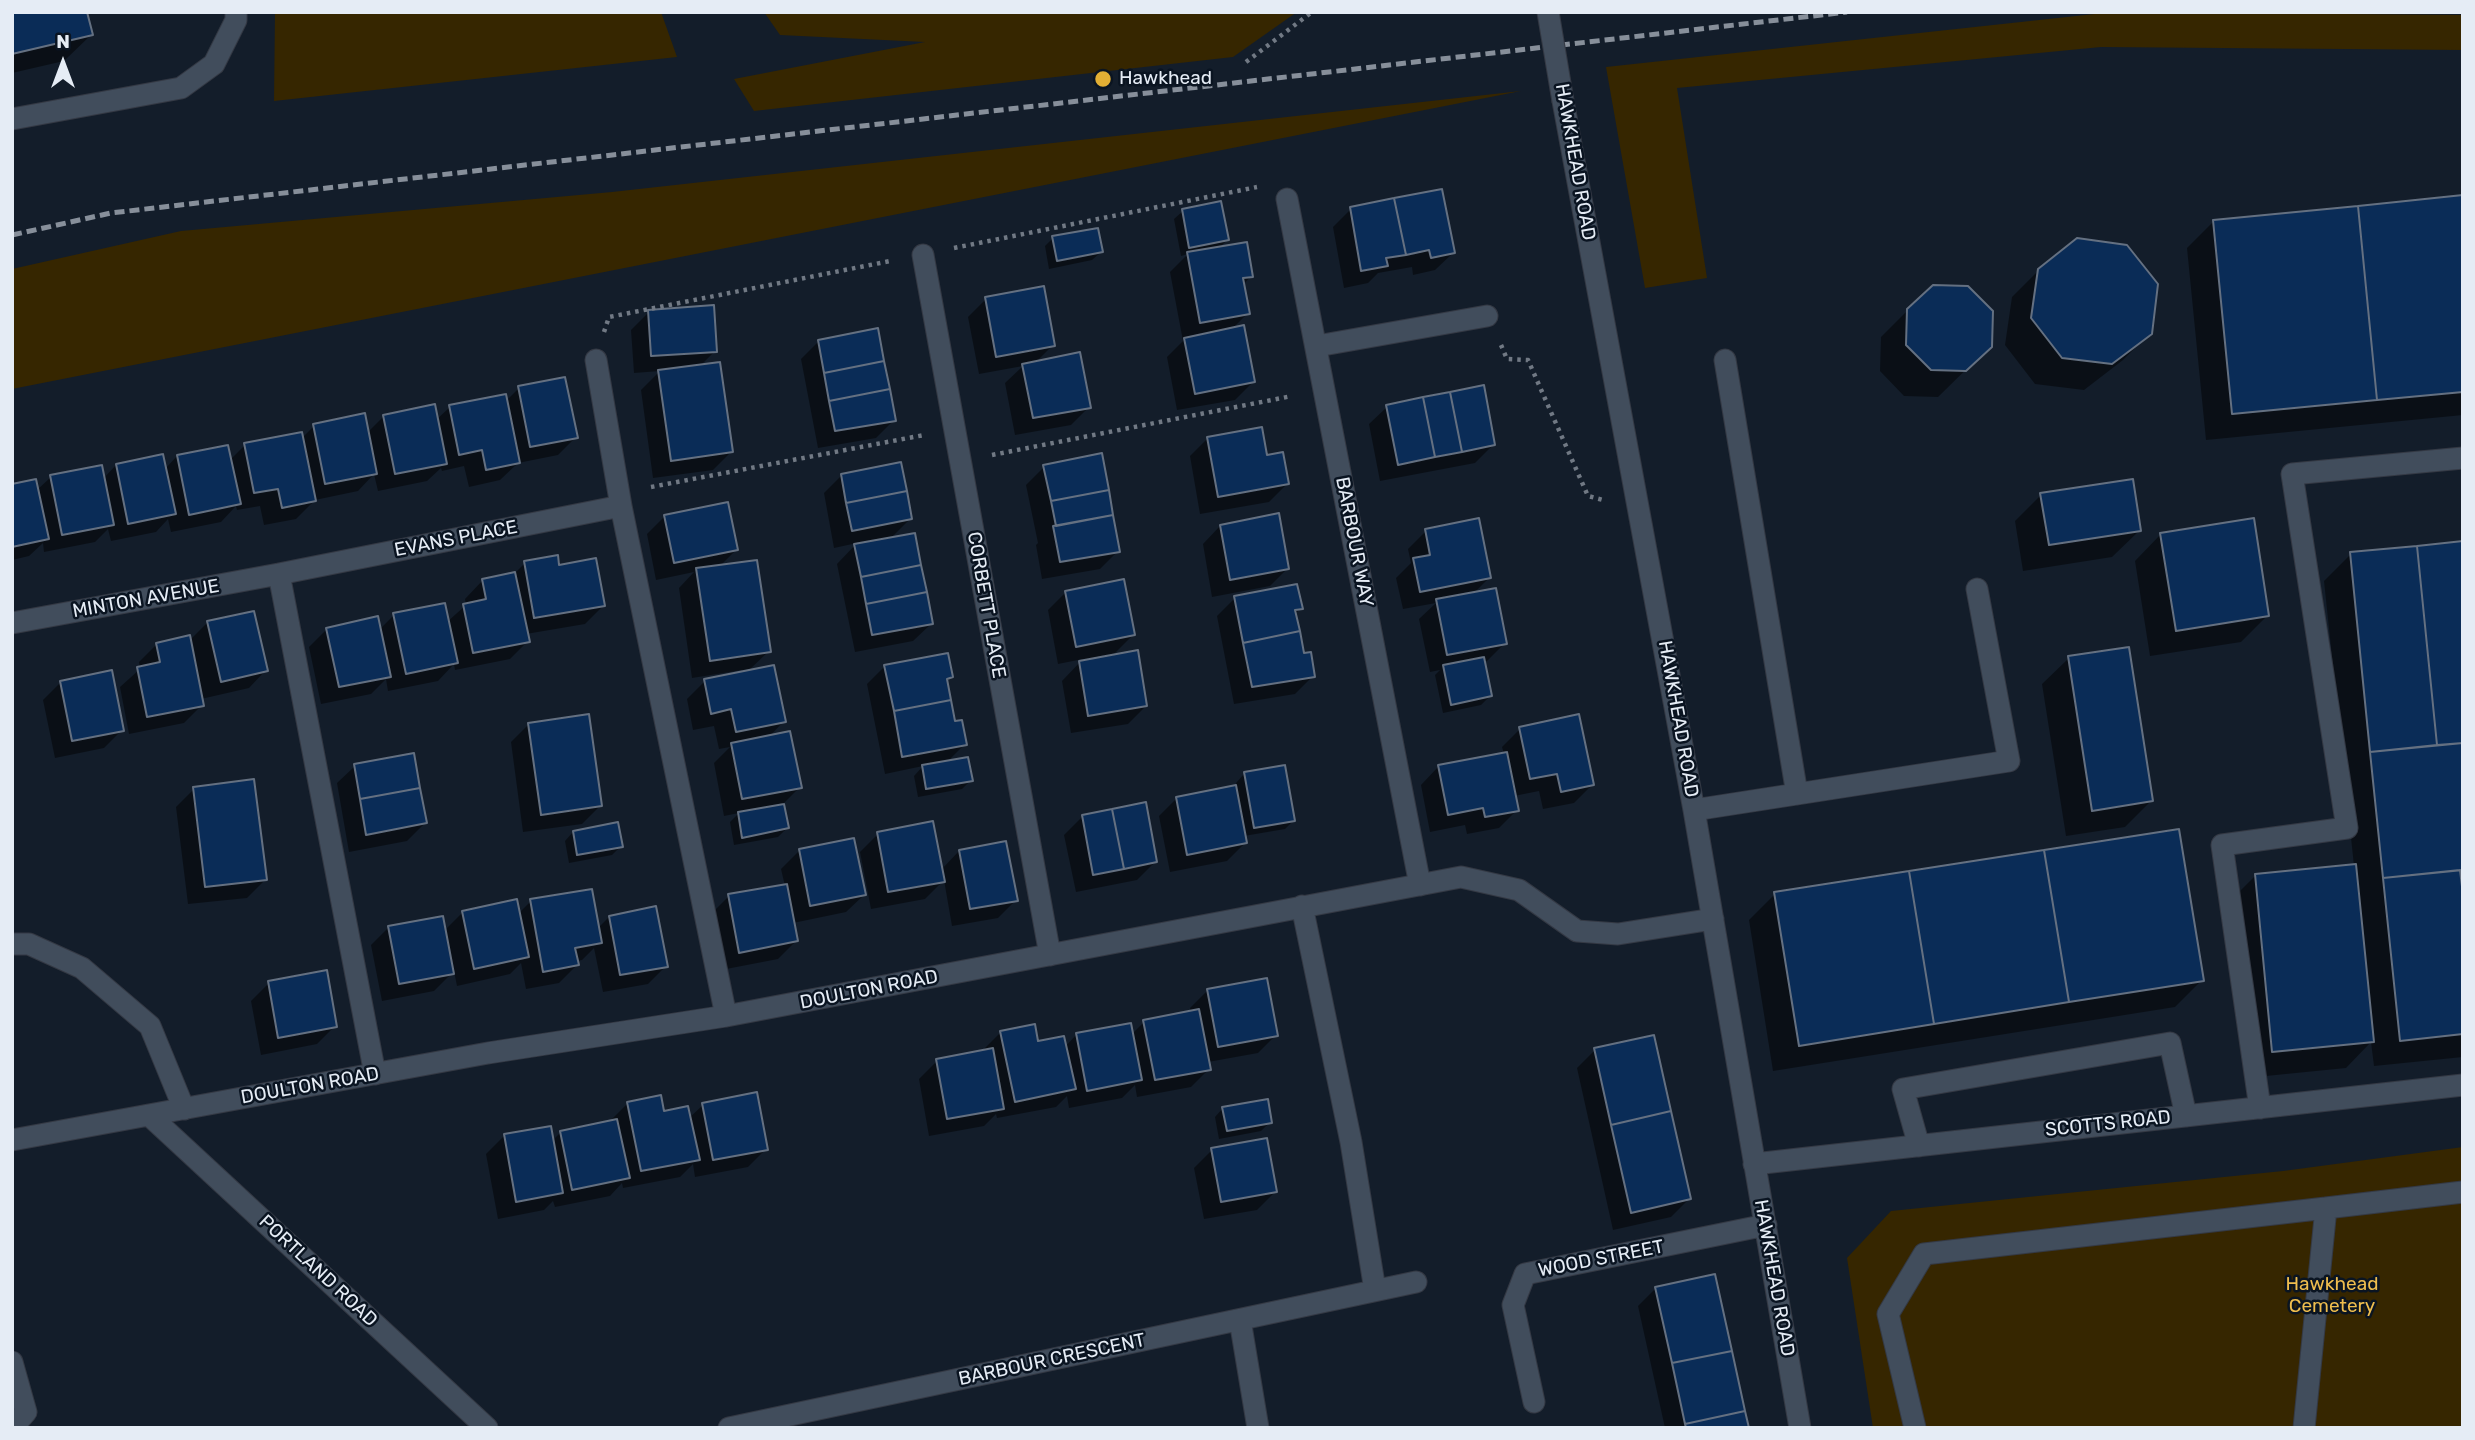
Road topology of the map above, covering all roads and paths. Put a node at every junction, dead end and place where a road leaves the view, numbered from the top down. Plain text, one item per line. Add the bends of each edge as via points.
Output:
1 (236, 12) edge
2 (1312, 12) edge
3 (1548, 12) edge
4 (1246, 62) dead end
5 (12, 118) edge
6 (1287, 199) dead end
7 (923, 254) dead end
8 (1488, 316) joint
9 (1317, 346) junction
10 (596, 359) dead end
11 (1725, 359) dead end
12 (1325, 389) junction
13 (954, 430) junction
14 (2463, 458) edge
15 (960, 462) junction
16 (620, 499) junction
17 (1639, 509) junction
18 (279, 575) junction
19 (1977, 589) dead end
20 (12, 623) edge
21 (1797, 794) junction
22 (1694, 810) junction
23 (1420, 885) junction
24 (1302, 906) junction
25 (1713, 919) junction
26 (12, 944) edge
27 (1050, 956) junction
28 (726, 1016) junction
29 (375, 1074) junction
30 (2463, 1085) edge
31 (2260, 1108) junction
32 (184, 1109) junction
33 (149, 1115) junction
34 (2186, 1116) junction
35 (12, 1140) edge
36 (1919, 1146) junction
37 (1754, 1164) junction
38 (2463, 1192) edge
39 (2326, 1208) junction
40 (1766, 1225) junction
41 (1416, 1282) dead end
42 (1374, 1290) junction
43 (1240, 1320) junction
44 (12, 1362) edge
45 (1534, 1402) dead end
46 (480, 1425) edge
47 (12, 1428) edge
48 (729, 1428) edge
49 (1258, 1428) edge
50 (1800, 1428) edge
51 (1915, 1428) edge
52 (2304, 1428) edge

1 - 5 street via 214,64 181,88
2 - 4 path
3 - 17 street, HAWKHEAD ROAD, bridge
6 - 9 street, BARBOUR WAY
7 - 13 street, CORBETT PLACE
8 - 9 street
8 - 17 path via 1507,359 1528,359 1588,496
9 - 12 street, BARBOUR WAY
10 - 16 street
11 - 21 street
12 - 15 path
12 - 23 street, BARBOUR WAY
13 - 15 street, CORBETT PLACE
13 - 16 path
14 - 31 street via 2292,474 2347,828 2222,845
15 - 27 street, CORBETT PLACE
16 - 18 street, EVANS PLACE
16 - 28 street
17 - 22 street, HAWKHEAD ROAD
18 - 20 street, MINTON AVENUE
18 - 29 street
19 - 21 street via 2009,761
21 - 22 street
22 - 25 street, HAWKHEAD ROAD
23 - 24 street, DOULTON ROAD
23 - 25 street, DOULTON ROAD via 1461,877 1519,890 1577,931 1618,934
24 - 27 street, DOULTON ROAD
24 - 42 street via 1351,1142
25 - 37 street, HAWKHEAD ROAD
26 - 32 street via 29,944 82,968 150,1026
27 - 28 street, DOULTON ROAD
28 - 29 street, DOULTON ROAD
29 - 32 street, DOULTON ROAD
30 - 31 street, SCOTTS ROAD
31 - 34 street, SCOTTS ROAD
32 - 33 street, DOULTON ROAD
33 - 35 street, DOULTON ROAD
33 - 46 street, PORTLAND ROAD
34 - 36 street, SCOTTS ROAD
34 - 36 street via 2170,1043 1903,1090
36 - 37 street, SCOTTS ROAD
37 - 40 street, HAWKHEAD ROAD
38 - 39 street
39 - 51 street via 1924,1254 1888,1314
39 - 52 street
40 - 45 street, WOOD STREET via 1525,1274 1513,1305
40 - 50 street, HAWKHEAD ROAD
41 - 42 street, BARBOUR CRESCENT
42 - 43 street, BARBOUR CRESCENT
43 - 48 street, BARBOUR CRESCENT
43 - 49 street
44 - 47 street via 26,1412

